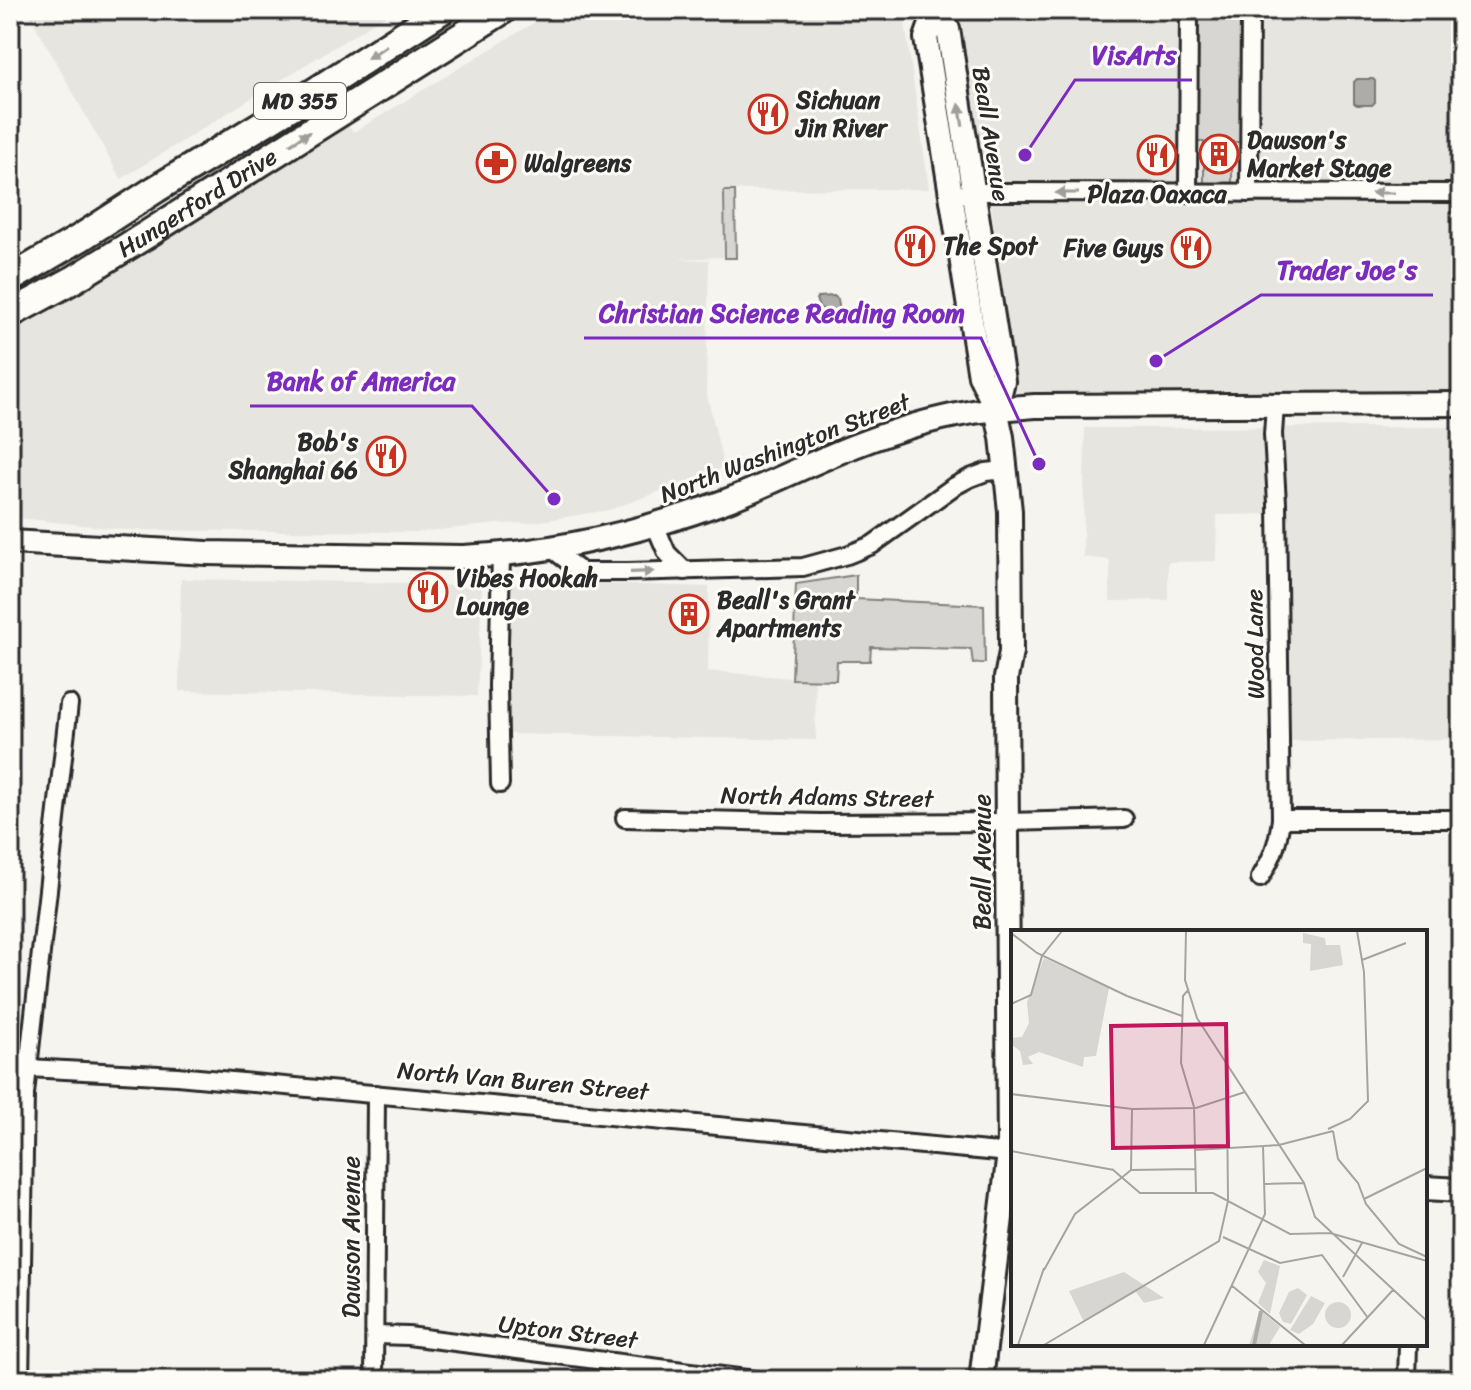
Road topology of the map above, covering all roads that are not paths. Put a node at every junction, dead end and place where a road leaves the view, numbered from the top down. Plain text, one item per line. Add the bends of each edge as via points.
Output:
1 (442, 10) edge
2 (503, 10) edge
3 (957, 10) edge
4 (1189, 10) edge
5 (1250, 10) edge
6 (933, 13) edge
7 (156, 189) junction
8 (1188, 193) junction
9 (1249, 193) junction
10 (1461, 193) edge
11 (962, 194) junction
12 (80, 238) junction
13 (114, 254) junction
14 (10, 279) edge
15 (21, 308) edge
16 (1461, 404) edge
17 (1275, 406) junction
18 (996, 409) junction
19 (1005, 473) junction
20 (655, 525) junction
21 (10, 542) edge
22 (552, 549) junction
23 (501, 556) junction
24 (685, 571) junction
25 (69, 704) dead end
26 (500, 784) dead end
27 (625, 818) dead end
28 (1124, 819) dead end
29 (1281, 819) junction
30 (1461, 819) edge
31 (1008, 822) junction
32 (1260, 878) dead end
33 (28, 1068) junction
34 (376, 1094) junction
35 (1011, 1153) edge
36 (1427, 1188) edge
37 (1461, 1190) edge
38 (375, 1335) junction
39 (1408, 1346) edge
40 (20, 1380) edge
41 (374, 1380) edge
42 (754, 1380) edge
43 (981, 1380) edge
44 (1407, 1380) edge

1 -> 7 main road, Hungerford Drive / MD 355
13 -> 2 main road, Hungerford Drive / MD 355
3 - 6 street
4 - 8 street
5 - 9 street
6 - 11 street, Beall Avenue via 926,38
7 - 12 main road, Hungerford Drive / MD 355
7 - 13 main road via 151,201 115,227
8 - 9 street
8 -> 11 street
10 -> 9 street
11 - 18 street, Beall Avenue via 1003,381
12 - 14 main road, Hungerford Drive / MD 355
12 - 15 main road via 78,253 50,271
13 - 15 main road, Hungerford Drive / MD 355
16 - 17 street, North Washington Street
17 - 18 street, North Washington Street
17 - 29 street, Wood Lane
18 - 19 street, Beall Avenue
18 - 20 street, North Washington Street via 884,435
19 - 24 street via 970,478 872,545 835,559 803,567
19 - 31 street, Beall Avenue via 996,493 996,651 1006,678
20 - 22 street, North Washington Street
20 - 24 street, North Washington Street via 667,553
21 - 23 street, North Washington Street via 207,553
22 - 23 street, North Washington Street
22 -> 24 street via 582,572
23 - 26 street
25 - 33 street
27 - 31 street, North Adams Street
28 - 31 street, North Adams Street
29 - 30 street
29 - 32 street, Wood Lane via 1278,842
31 - 35 street, Beall Avenue
33 - 34 street, North Van Buren Street
33 - 40 street
34 - 35 street, North Van Buren Street
34 - 38 street, Dawson Avenue
35 - 43 street, Beall Avenue
36 - 37 street
38 - 41 street, Dawson Avenue
38 - 42 street, Upton Street
39 - 44 street

